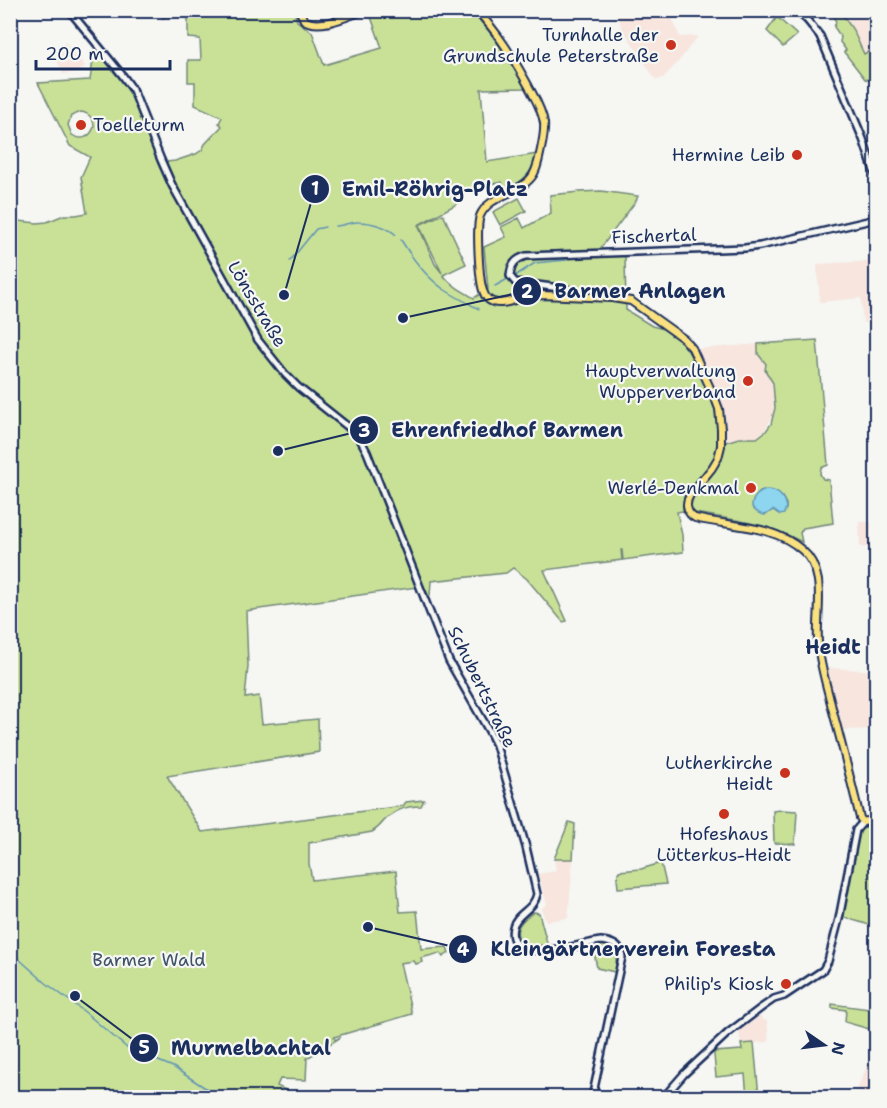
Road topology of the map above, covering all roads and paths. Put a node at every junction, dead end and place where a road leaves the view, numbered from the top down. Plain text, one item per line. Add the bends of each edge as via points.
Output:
1 (69, 10) edge
2 (299, 10) edge
3 (365, 10) edge
4 (476, 10) edge
5 (796, 10) edge
6 (876, 177) edge
7 (876, 219) edge
8 (570, 296) junction
9 (359, 437) joint
10 (863, 822) junction
11 (876, 824) edge
12 (592, 1098) edge
13 (663, 1098) edge

1 - 9 street, Lönsstraße via 133,90 161,160 258,340 298,387
2 - 3 main road via 304,20 316,24
4 - 8 main road via 507,47 541,112 544,126 533,176 488,205 478,219 482,290 496,303 529,296
5 - 6 street via 820,36
7 - 8 street, Fischertal via 745,248 526,256 512,265 510,276 515,282 567,289
8 - 10 main road via 631,301 676,333 695,353 719,409 721,446 712,468 688,499 689,513 695,518 777,535 801,548 813,563 818,582 821,664
9 - 12 street, Schubertstraße via 449,661 499,753 537,888 536,901 512,929 514,939 521,947 543,951 606,941 616,945 622,954
10 - 11 main road
10 - 13 street via 856,830 839,918 823,970 728,1033

